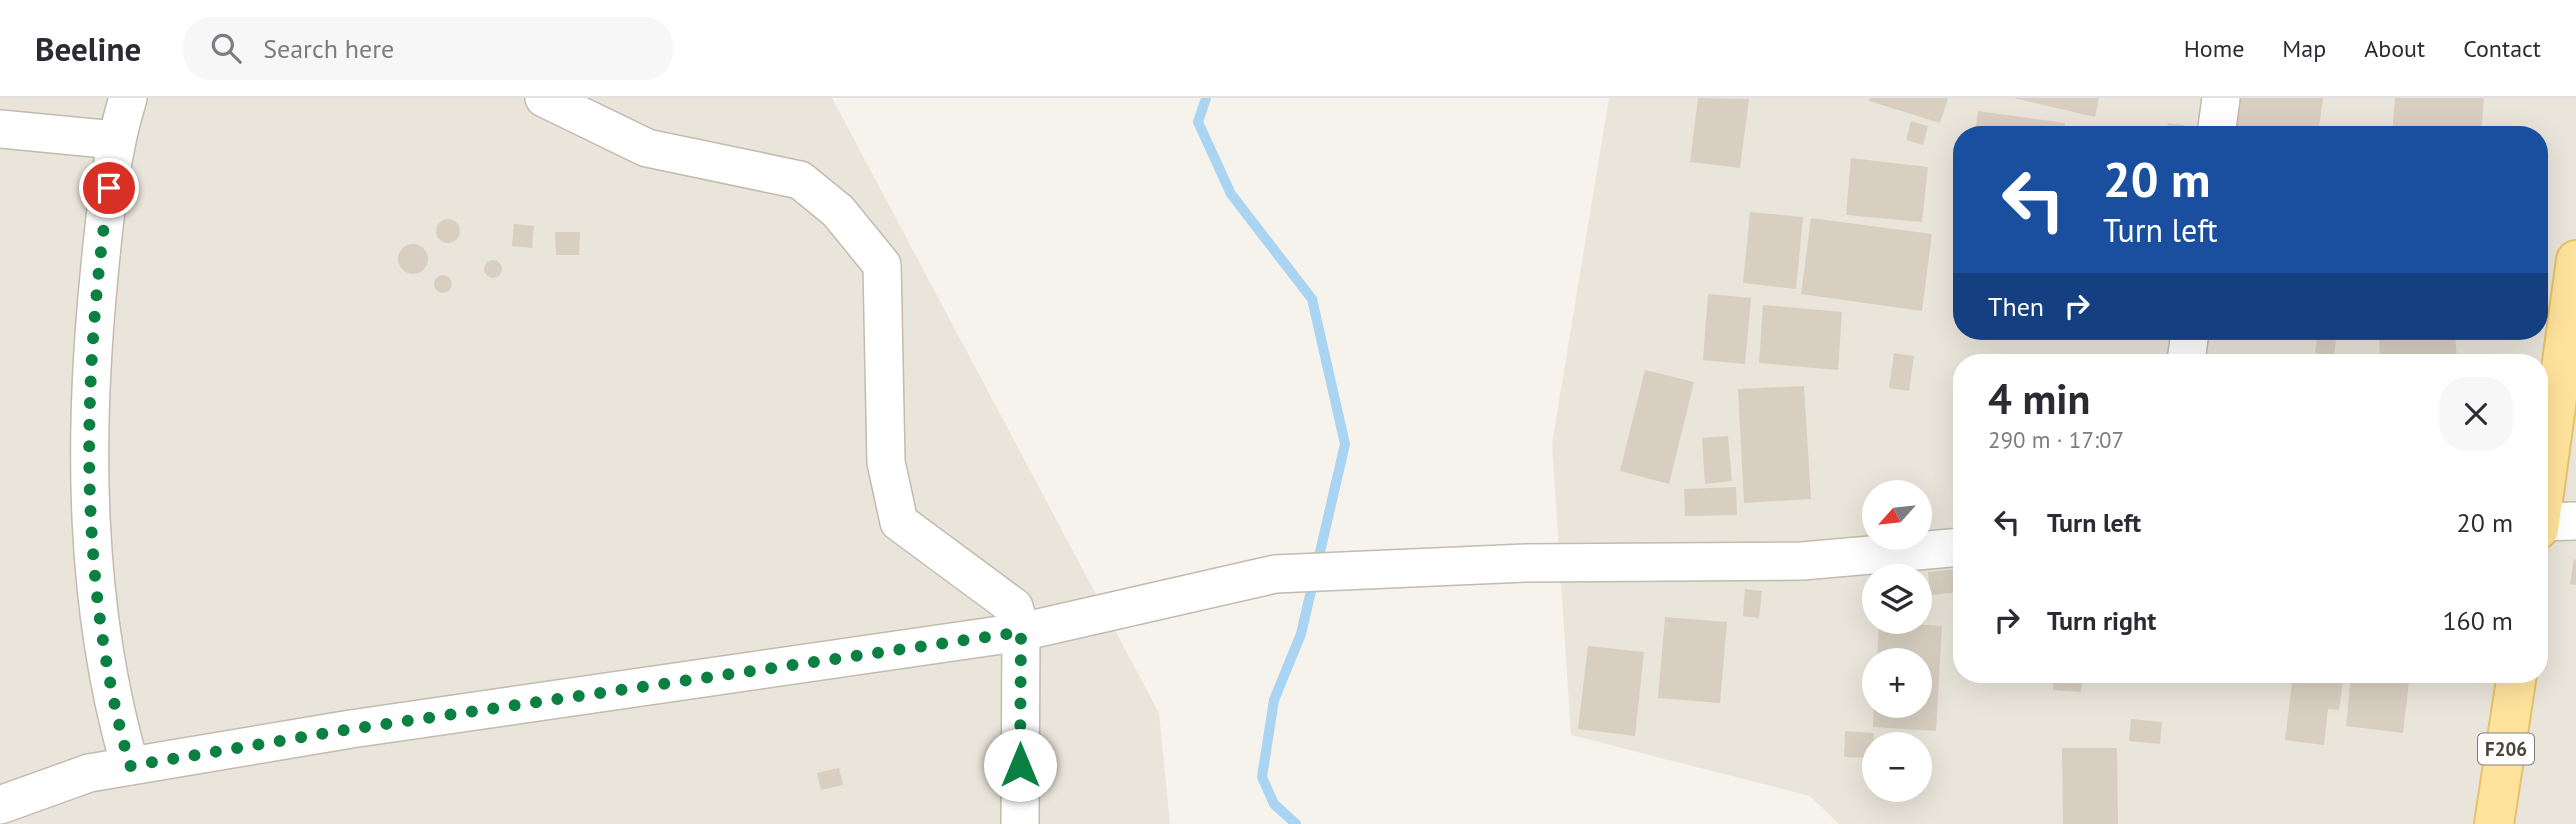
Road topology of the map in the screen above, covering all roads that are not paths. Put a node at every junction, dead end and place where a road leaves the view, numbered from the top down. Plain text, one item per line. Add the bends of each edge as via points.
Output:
1 (128, 98) edge
2 (544, 98) edge
3 (2221, 98) edge
4 (2217, 126) edge
5 (0, 130) edge
6 (115, 140) junction
7 (2576, 260) edge
8 (2549, 524) edge
9 (1953, 548) edge
10 (1021, 632) junction
11 (2516, 683) edge
12 (130, 766) junction
13 (0, 805) edge
14 (1020, 824) edge
15 (2494, 824) edge

1 - 6 street
2 - 10 street via 647,148 800,180 838,211 882,265 886,462 899,522 1014,607
3 - 4 street
5 - 6 street
6 - 12 street via 95,321 90,476 98,619
7 - 8 main road
9 - 10 street via 1802,561 1526,563 1275,574
10 - 12 street via 365,727
10 - 14 street
11 - 15 main road, F206
12 - 13 street via 89,773

